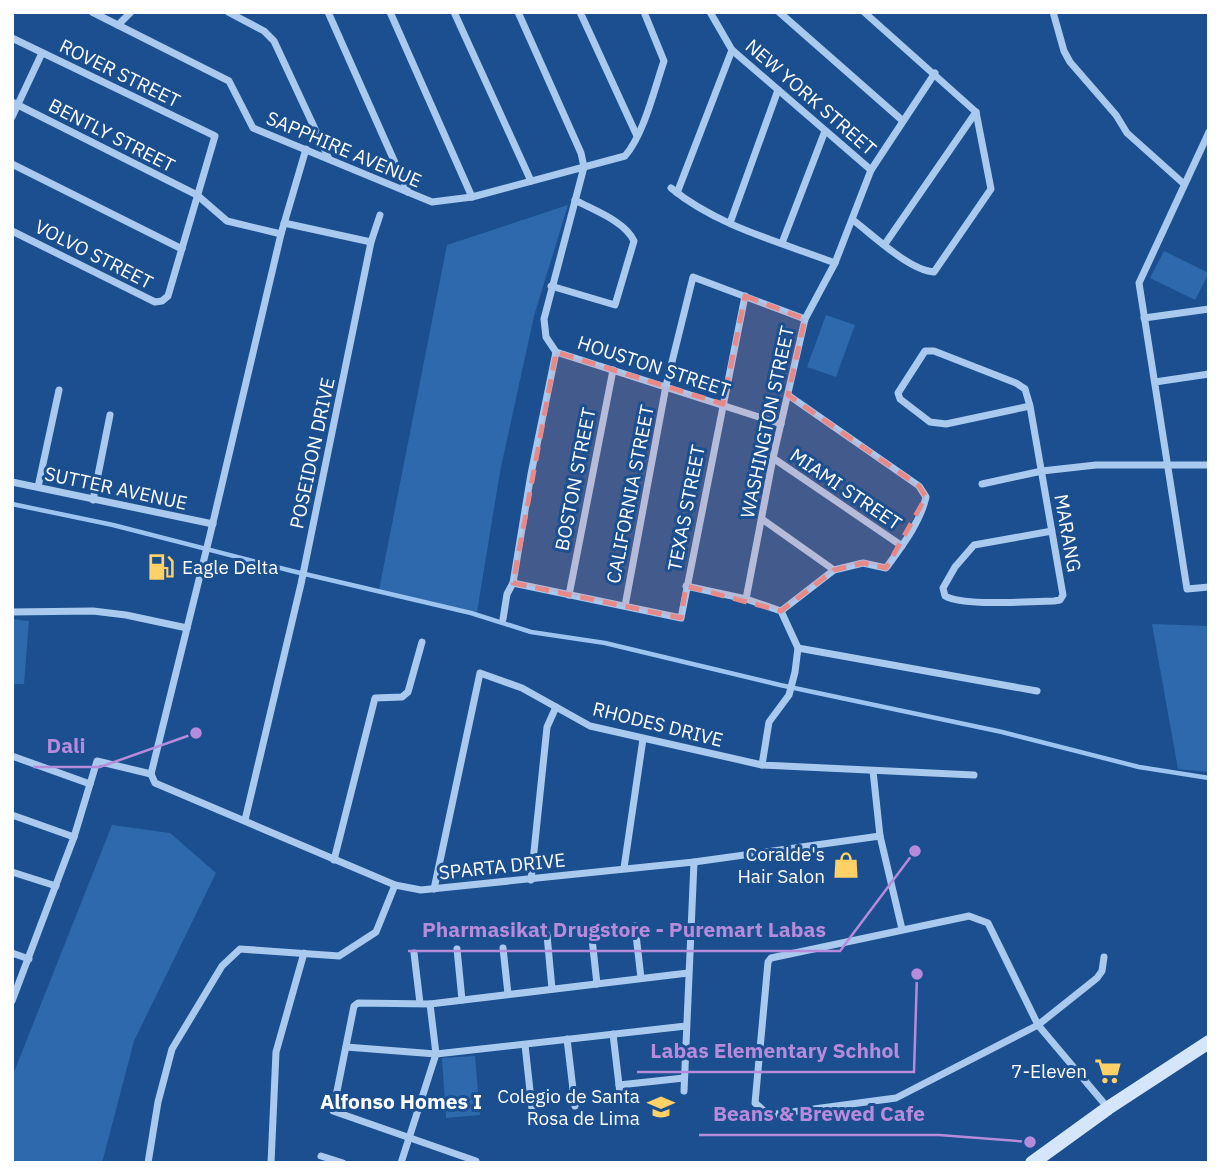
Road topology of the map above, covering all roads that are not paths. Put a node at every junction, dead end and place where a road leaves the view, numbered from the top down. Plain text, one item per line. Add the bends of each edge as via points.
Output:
1 (92, 12) edge
2 (131, 12) edge
3 (228, 12) edge
4 (328, 12) edge
5 (390, 12) edge
6 (454, 12) edge
7 (519, 12) edge
8 (580, 12) edge
9 (644, 12) edge
10 (710, 12) edge
11 (779, 12) edge
12 (864, 12) edge
13 (1053, 12) edge
14 (118, 25) junction
15 (12, 38) edge
16 (732, 50) junction
17 (42, 53) junction
18 (935, 73) junction
19 (778, 90) junction
20 (15, 104) edge
21 (976, 112) junction
22 (12, 117) edge
23 (904, 121) junction
24 (825, 131) junction
25 (1209, 132) edge
26 (637, 136) junction
27 (306, 149) junction
28 (329, 159) junction
29 (12, 164) edge
30 (584, 167) junction
31 (871, 170) junction
32 (531, 181) junction
33 (1184, 184) junction
34 (408, 192) junction
35 (197, 195) junction
36 (472, 197) junction
37 (575, 200) junction
38 (380, 215) dead end
39 (853, 220) junction
40 (284, 223) junction
41 (730, 223) junction
42 (12, 231) edge
43 (281, 234) junction
44 (371, 242) junction
45 (782, 243) junction
46 (885, 244) junction
47 (182, 249) junction
48 (835, 263) junction
49 (551, 286) junction
50 (745, 296) junction
51 (1209, 309) edge
52 (1144, 318) junction
53 (805, 319) junction
54 (556, 352) junction
55 (613, 370) junction
56 (1209, 374) edge
57 (1155, 382) junction
58 (666, 386) junction
59 (59, 390) dead end
60 (788, 395) junction
61 (723, 404) junction
62 (1030, 406) junction
63 (110, 415) dead end
64 (781, 424) junction
65 (773, 458) junction
66 (1209, 465) edge
67 (1168, 466) junction
68 (1042, 471) junction
69 (12, 482) edge
70 (982, 484) dead end
71 (38, 487) junction
72 (93, 500) junction
73 (762, 519) junction
74 (213, 524) junction
75 (1052, 531) junction
76 (902, 546) junction
77 (834, 570) junction
78 (513, 583) junction
79 (687, 586) junction
80 (1209, 587) edge
81 (569, 595) junction
82 (746, 599) junction
83 (625, 606) junction
84 (781, 611) junction
85 (12, 612) edge
86 (503, 619) dead end
87 (187, 628) junction
88 (422, 642) dead end
89 (798, 648) junction
90 (1037, 691) dead end
91 (556, 707) junction
92 (643, 739) junction
93 (12, 756) edge
94 (762, 765) junction
95 (873, 771) junction
96 (151, 774) junction
97 (974, 775) dead end
98 (90, 784) junction
99 (12, 815) edge
100 (245, 820) junction
101 (880, 836) junction
102 (74, 837) junction
103 (334, 860) junction
104 (694, 862) junction
105 (624, 868) junction
106 (12, 872) edge
107 (531, 880) junction
108 (395, 885) junction
109 (56, 886) junction
110 (435, 889) junction
111 (635, 926) dead end
112 (902, 929) junction
113 (591, 930) dead end
114 (547, 934) dead end
115 (503, 948) dead end
116 (457, 949) dead end
117 (12, 953) edge
118 (304, 953) junction
119 (414, 953) dead end
120 (1104, 957) dead end
121 (29, 959) junction
122 (688, 973) junction
123 (641, 978) junction
124 (597, 984) junction
125 (552, 989) junction
126 (508, 994) junction
127 (462, 1000) junction
128 (12, 1001) edge
129 (420, 1003) junction
130 (430, 1004) junction
131 (1038, 1024) junction
132 (686, 1026) junction
133 (613, 1034) junction
134 (567, 1039) junction
135 (1209, 1042) edge
136 (525, 1045) junction
137 (346, 1047) junction
138 (436, 1054) junction
139 (684, 1077) junction
140 (620, 1085) junction
141 (684, 1091) dead end
142 (621, 1102) dead end
143 (575, 1107) dead end
144 (1108, 1108) junction
145 (532, 1109) dead end
146 (408, 1137) junction
147 (321, 1156) dead end
148 (476, 1161) dead end
149 (148, 1163) edge
150 (271, 1163) edge
151 (343, 1163) edge
152 (401, 1163) edge
153 (1032, 1163) edge

1 - 14 street, SAPPHIRE AVENUE
2 - 14 street
3 - 28 street via 274,41
4 - 34 street
5 - 36 street
6 - 32 street
7 - 30 street
8 - 26 street
9 - 26 street via 664,61
10 - 16 street, NEW YORK STREET
11 - 23 street
12 - 18 street
13 - 33 street via 1070,62 1127,133
14 - 27 street, SAPPHIRE AVENUE via 229,80 253,128
15 - 17 street, ROVER STREET
16 - 19 street, NEW YORK STREET
16 - 41 street via 674,190
17 - 20 street
17 - 35 street, ROVER STREET via 215,136
18 - 21 street
18 - 23 street, WASHINGTON STREET
19 - 24 street, NEW YORK STREET
19 - 41 street
20 - 22 street
20 - 35 street, BENTLY STREET
21 - 46 street
21 - 46 street via 991,190 934,272 923,271
23 - 31 street, WASHINGTON STREET
24 - 31 street, NEW YORK STREET
24 - 45 street
25 - 33 street
26 - 30 street, SAPPHIRE AVENUE via 625,156
27 - 28 street, SAPPHIRE AVENUE
27 - 40 street
28 - 34 street, SAPPHIRE AVENUE
29 - 47 street
30 - 32 street, SAPPHIRE AVENUE
30 - 37 street
31 - 39 street, WASHINGTON STREET
32 - 36 street, SAPPHIRE AVENUE
33 - 52 street via 1140,278
34 - 36 street, SAPPHIRE AVENUE via 432,202
35 - 43 street, BENTLY STREET via 227,220
35 - 47 street
37 - 49 street
37 - 49 street via 623,227 634,241 615,305
38 - 44 street, POSEIDON DRIVE
39 - 46 street
39 - 48 street, WASHINGTON STREET
40 - 43 street
40 - 44 street
41 - 45 street
42 - 47 street, VOLVO STREET via 155,302 168,296
43 - 74 street
44 - 100 street, POSEIDON DRIVE via 301,584
45 - 48 street
48 - 53 street, WASHINGTON STREET
49 - 54 street via 544,319 546,337
50 - 53 street
50 - 58 street, CALIFORNIA STREET via 693,277
50 - 61 street, TEXAS STREET
51 - 52 street
52 - 57 street
53 - 60 street, WASHINGTON STREET
54 - 55 street, HOUSTON STREET
54 - 78 street
55 - 58 street, HOUSTON STREET
55 - 81 street, BOSTON STREET
56 - 57 street
57 - 67 street
58 - 61 street, HOUSTON STREET
58 - 83 street, CALIFORNIA STREET
59 - 71 street
60 - 64 street, WASHINGTON STREET
60 - 76 street via 919,486 926,497 923,510
61 - 64 street, HOUSTON STREET
61 - 79 street, TEXAS STREET
62 - 62 street via 1025,389 1016,383 934,351 925,351 898,393 900,400 938,423
62 - 68 street, MARANG
63 - 72 street
64 - 65 street, WASHINGTON STREET
65 - 73 street, WASHINGTON STREET
65 - 76 street, MIAMI STREET
66 - 67 street
67 - 68 street via 1096,465
67 - 80 street via 1187,589
68 - 70 street
68 - 75 street, MARANG
69 - 71 street, SUTTER AVENUE
71 - 72 street, SUTTER AVENUE
72 - 74 street, SUTTER AVENUE
73 - 77 street
73 - 82 street, WASHINGTON STREET
74 - 87 street
75 - 75 street, MARANG via 974,545 943,588 945,596 960,601 1060,600 1063,595
76 - 77 street via 886,568 863,563
77 - 84 street
78 - 81 street
78 - 86 street
79 - 82 street
79 - 83 street, TEXAS STREET via 681,618
81 - 83 street
82 - 84 street
84 - 89 street
85 - 87 street via 93,611
87 - 96 street
88 - 103 street via 408,692 402,698 375,698
89 - 90 street
89 - 94 street via 789,695 769,722
91 - 92 street, RHODES DRIVE via 590,726
91 - 107 street via 547,727
91 - 110 street, RHODES DRIVE via 480,673
92 - 94 street, RHODES DRIVE
92 - 105 street
93 - 98 street
94 - 95 street, RHODES DRIVE
95 - 97 street, RHODES DRIVE
95 - 101 street
96 - 98 street via 97,761
96 - 100 street, SPARTA DRIVE via 155,783
98 - 102 street
99 - 102 street
100 - 103 street, SPARTA DRIVE
101 - 104 street, SPARTA DRIVE
101 - 112 street
102 - 109 street
103 - 108 street, SPARTA DRIVE
104 - 105 street, SPARTA DRIVE
104 - 122 street
105 - 107 street, SPARTA DRIVE
106 - 109 street
107 - 110 street, SPARTA DRIVE
108 - 110 street, SPARTA DRIVE
108 - 118 street via 376,932 339,956
109 - 121 street
111 - 123 street
112 - 131 street via 969,916 988,923
112 - 131 street via 771,958 755,1103 760,1109 769,1115 896,1098
113 - 124 street
114 - 125 street
115 - 126 street
116 - 127 street
117 - 121 street
118 - 149 street via 240,949 222,966 172,1049
118 - 150 street via 276,1052
119 - 129 street
120 - 131 street via 1097,978
121 - 128 street
122 - 123 street
122 - 132 street
123 - 124 street
124 - 125 street
125 - 126 street
126 - 127 street
127 - 130 street
129 - 130 street
129 - 137 street via 358,1003
130 - 138 street
131 - 144 street
132 - 133 street
132 - 139 street
133 - 134 street
133 - 140 street
134 - 136 street
134 - 143 street
135 - 144 main road
136 - 138 street
136 - 145 street
137 - 138 street
137 - 146 street via 333,1111
138 - 146 street
139 - 140 street
139 - 141 street
140 - 142 street
144 - 153 main road
146 - 148 street
146 - 152 street
147 - 151 street

